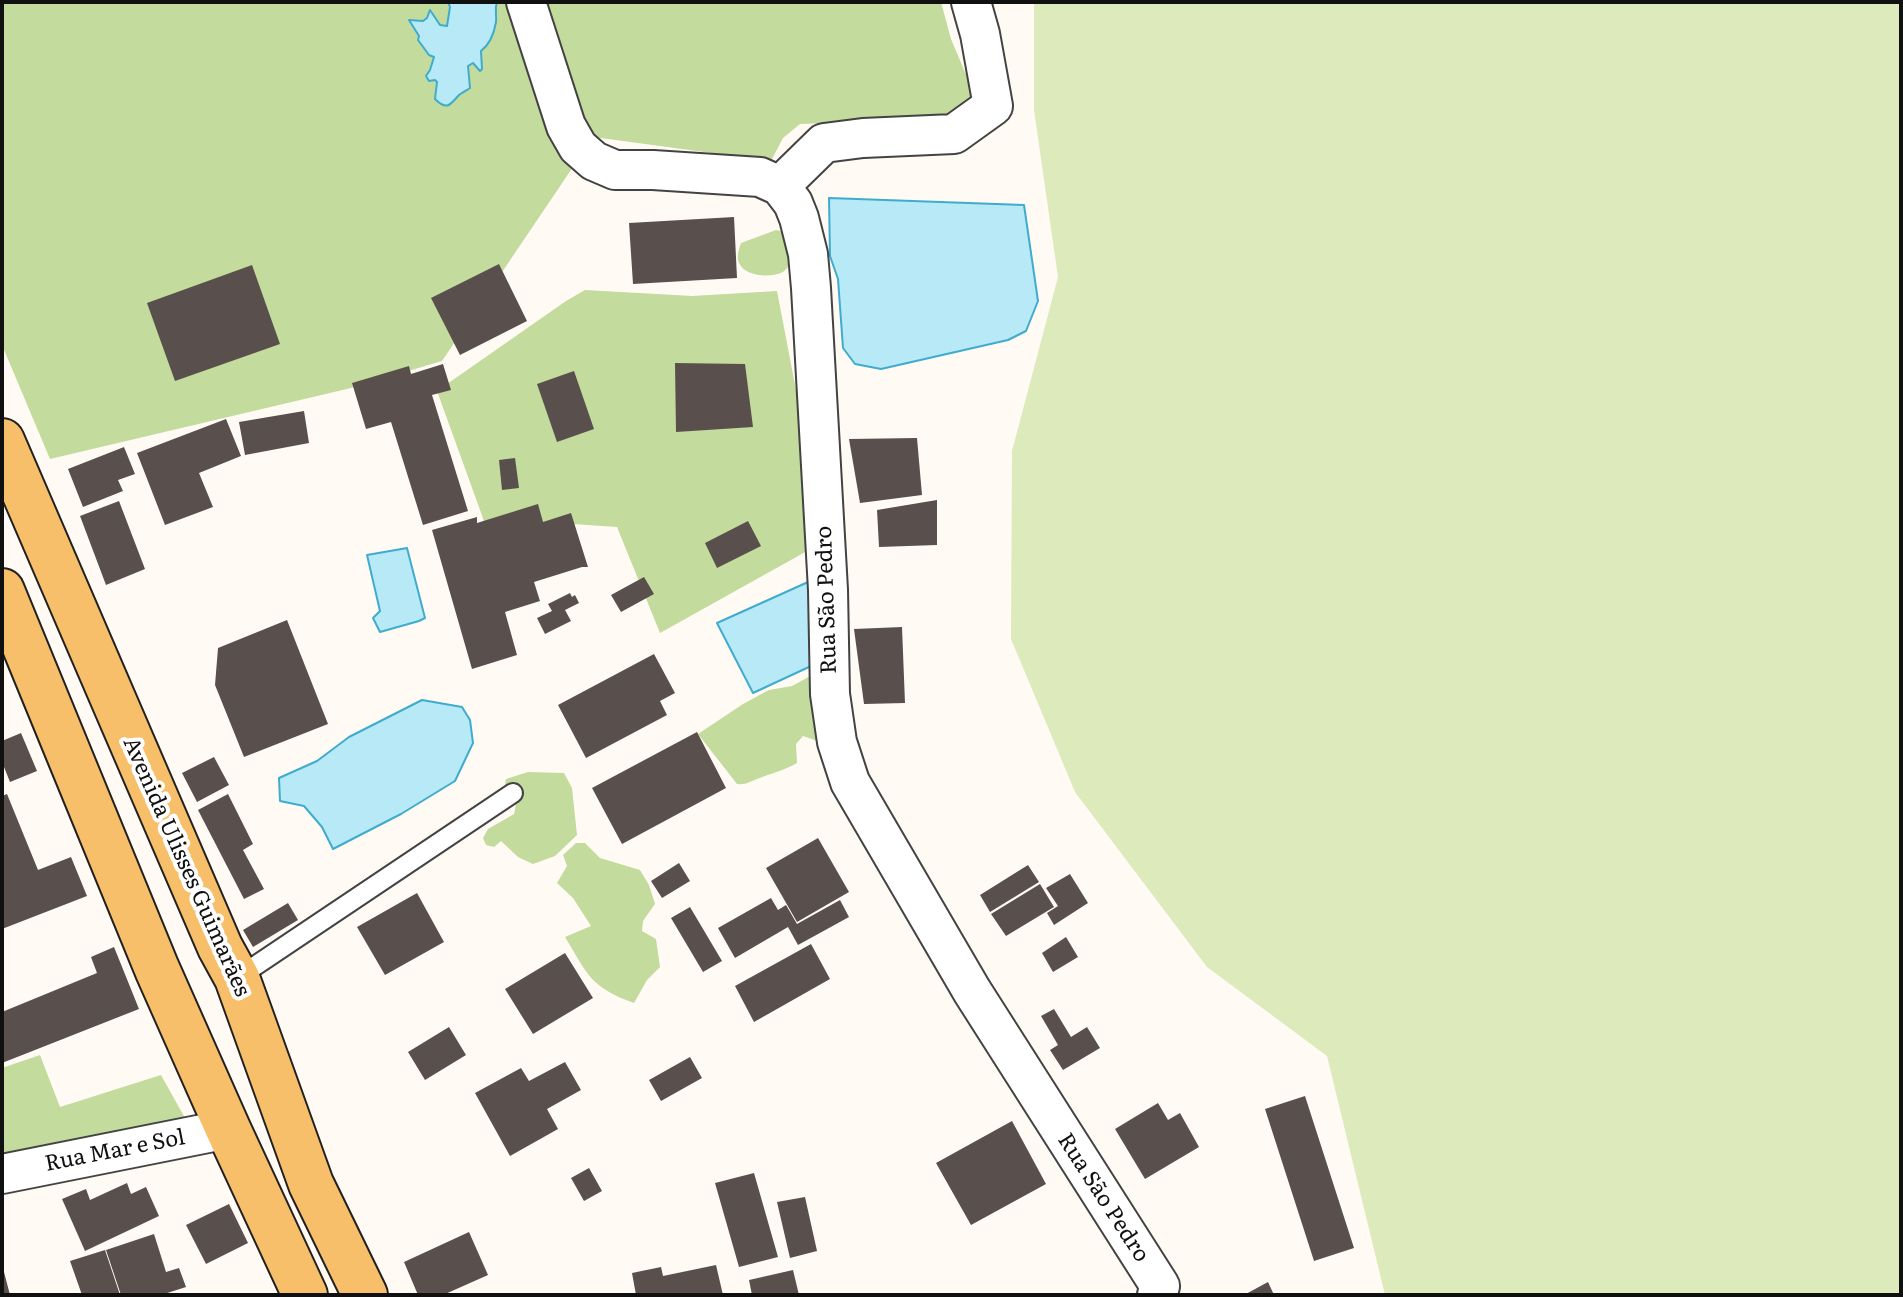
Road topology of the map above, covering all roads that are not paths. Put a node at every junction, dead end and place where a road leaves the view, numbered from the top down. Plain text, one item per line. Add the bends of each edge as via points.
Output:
1 (526, 2) edge
2 (971, 2) edge
3 (780, 186) junction
4 (2, 441) edge
5 (2, 591) edge
6 (513, 793) dead end
7 (229, 962) junction
8 (157, 969) junction
9 (228, 1129) junction
10 (2, 1174) edge
11 (305, 1295) edge
12 (365, 1295) edge
13 (1157, 1295) edge

1 - 3 street via 566,126 594,161 615,170 760,177
2 - 3 street via 993,106 954,134 824,143
3 - 13 street, Rua São Pedro via 793,203 808,254 830,694 850,782 972,991 1160,1286
4 - 7 main road, Avenida Ulisses Guimarães
5 - 8 main road
6 - 7 lane
7 - 8 main road
7 - 12 main road, Avenida Ulisses Guimarães via 311,1184
8 - 9 main road
9 - 10 street, Rua Mar e Sol
9 - 11 main road

